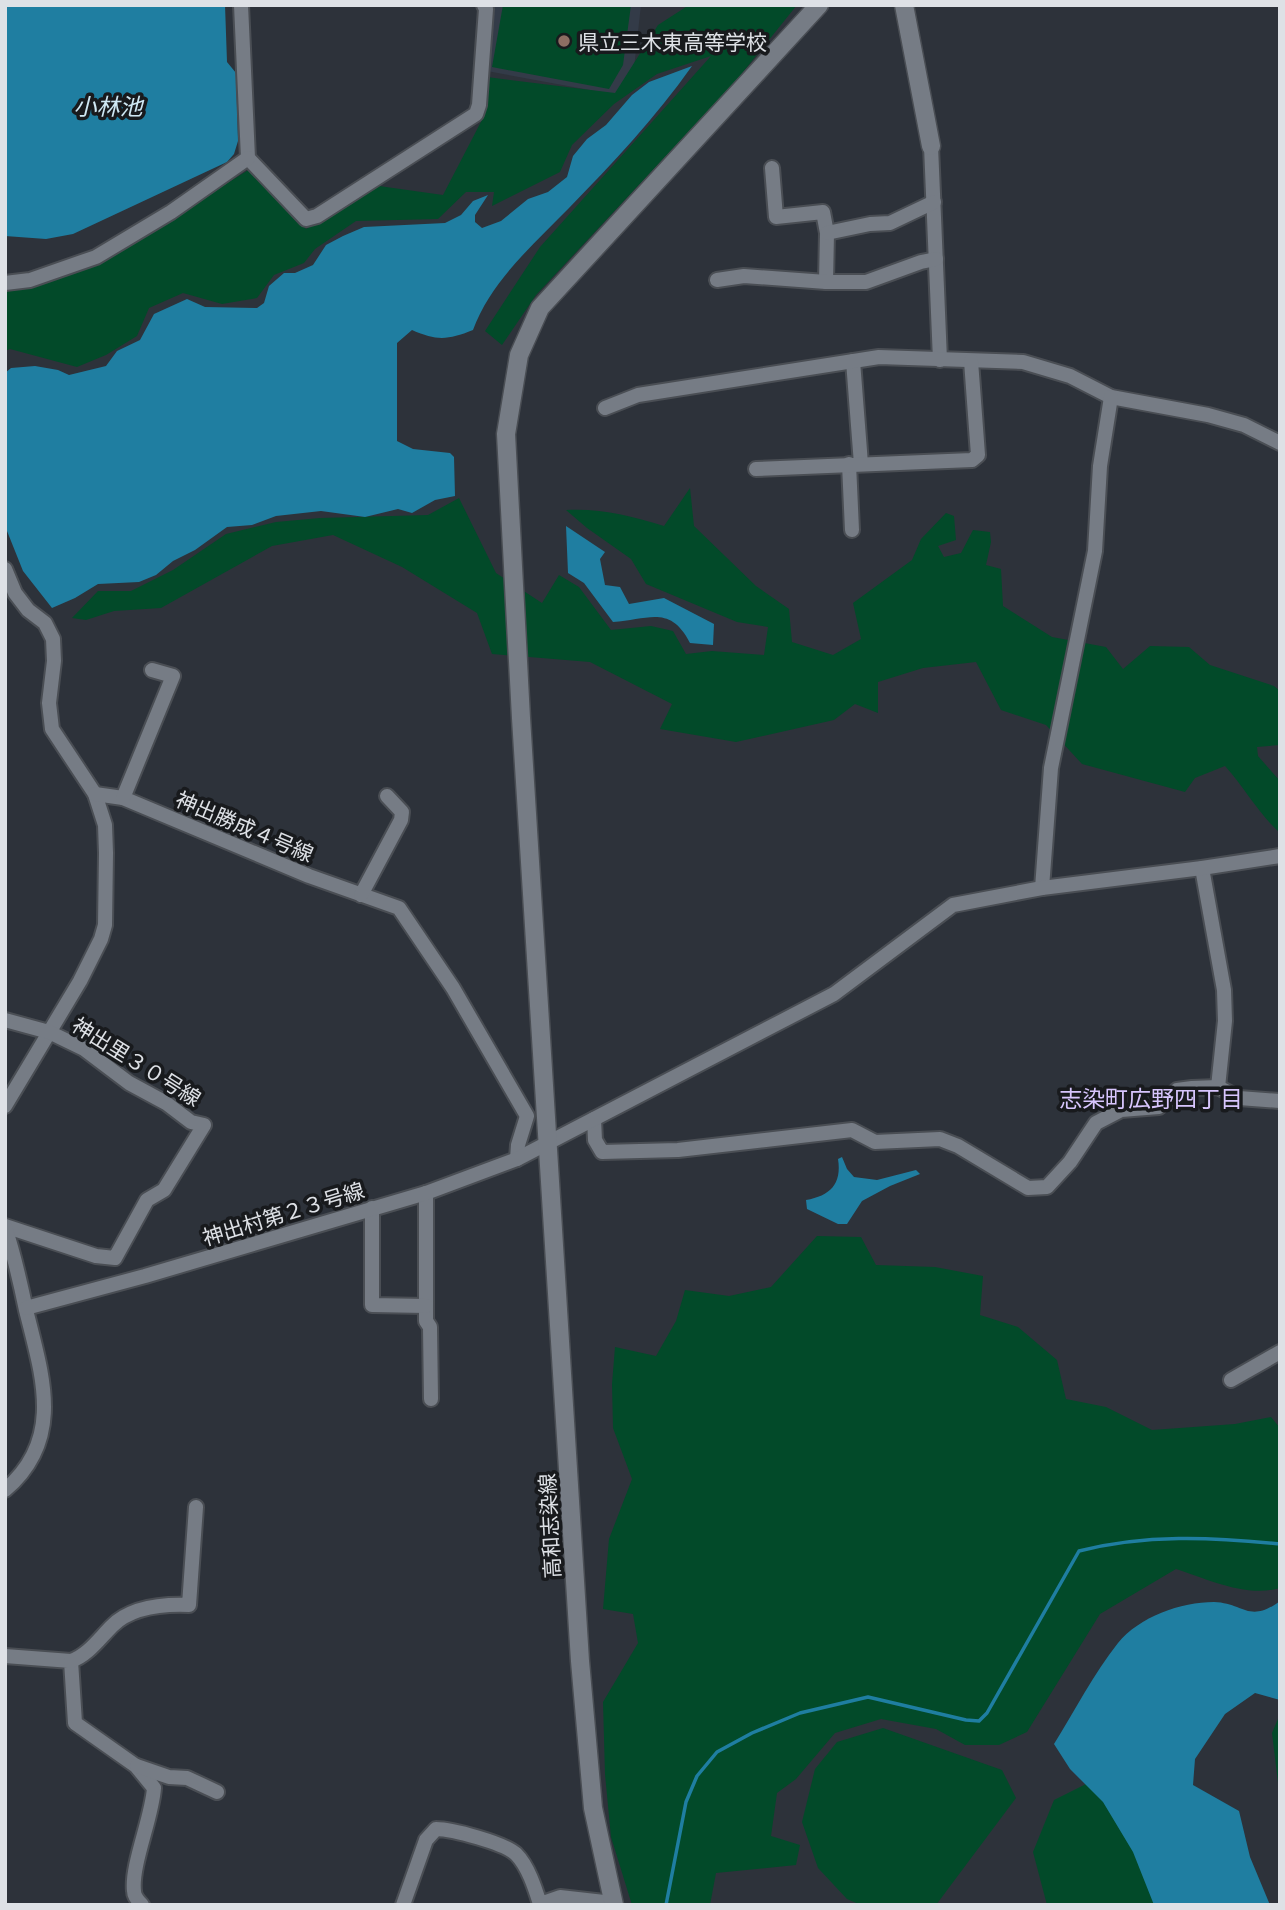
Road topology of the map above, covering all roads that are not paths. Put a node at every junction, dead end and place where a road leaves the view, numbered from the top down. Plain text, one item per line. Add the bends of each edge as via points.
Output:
1 (241, 5) edge
2 (484, 5) edge
3 (819, 5) edge
4 (904, 5) edge
5 (931, 146) joint
6 (248, 158) junction
7 (772, 168) dead end
8 (934, 202) junction
9 (827, 233) junction
10 (936, 259) junction
11 (717, 280) dead end
12 (826, 282) junction
13 (5, 283) edge
14 (940, 360) junction
15 (853, 361) junction
16 (971, 361) junction
17 (1111, 397) junction
18 (605, 408) dead end
19 (1280, 443) edge
20 (855, 464) junction
21 (756, 468) dead end
22 (852, 530) dead end
23 (5, 569) edge
24 (152, 670) dead end
25 (95, 794) junction
26 (387, 796) dead end
27 (123, 798) junction
28 (1280, 856) edge
29 (1202, 868) junction
30 (1042, 888) junction
31 (362, 895) junction
32 (5, 1020) edge
33 (49, 1032) junction
34 (1218, 1087) junction
35 (1280, 1101) edge
36 (5, 1106) edge
37 (594, 1119) junction
38 (547, 1142) junction
39 (517, 1159) junction
40 (426, 1193) junction
41 (372, 1208) junction
42 (5, 1226) edge
43 (426, 1306) junction
44 (26, 1308) junction
45 (1280, 1352) edge
46 (1231, 1380) dead end
47 (431, 1399) dead end
48 (5, 1490) edge
49 (196, 1507) dead end
50 (5, 1656) edge
51 (71, 1661) junction
52 (136, 1766) junction
53 (217, 1792) dead end
54 (614, 1904) edge
55 (142, 1905) edge
56 (403, 1905) edge

1 - 6 street
2 - 6 street via 476,114 306,219
3 - 38 street, 高和志染線 via 540,308 519,355 506,434
4 - 5 street
5 - 8 street
6 - 13 street via 172,212 96,257 30,280
7 - 9 street via 776,217 822,212
8 - 9 street via 890,223
8 - 10 street
9 - 12 street
10 - 12 street via 866,282
10 - 14 street
11 - 12 street via 744,275
14 - 15 street via 880,357
14 - 16 street
15 - 18 street via 638,395
15 - 20 street
16 - 17 street via 1023,362 1070,376
16 - 20 street via 978,455 972,460
17 - 19 street via 1209,415 1244,425
17 - 30 street via 1100,466 1095,551 1051,768
20 - 21 street
20 - 22 street
23 - 25 street via 15,593 45,623 52,639 52,729
24 - 27 street via 173,676
25 - 27 street, 神出勝成４号線
25 - 33 street via 105,825 105,925 80,981
26 - 31 street via 402,812 401,820
27 - 31 street, 神出勝成４号線
28 - 29 street, 神出村第２３号線
29 - 30 street, 神出村第２３号線
29 - 34 street via 1224,990
30 - 37 street, 神出村第２３号線 via 953,905 834,995
31 - 39 street, 神出勝成４号線 via 399,908 453,988 527,1116
32 - 33 street, 神出里３０号線
33 - 36 street
33 - 42 street, 神出里３０号線 via 84,1049 191,1122 204,1125 164,1190 147,1200 115,1258
34 - 35 street via 1239,1098
34 - 37 street via 1177,1090 1159,1107 1121,1110 1096,1123 1047,1187 1028,1188 940,1139 875,1142 852,1130 678,1150 602,1152 595,1140
37 - 38 street, 神出村第２３号線
38 - 39 street, 神出村第２３号線
38 - 54 street, 高和志染線 via 580,1661 593,1808
39 - 40 street, 神出村第２３号線
40 - 41 street, 神出村第２３号線
40 - 43 street
41 - 43 street via 372,1305
41 - 44 street, 神出村第２３号線
42 - 44 street
43 - 47 street
44 - 48 street via 42,1373 44,1406 32,1461
45 - 46 street
49 - 51 street via 189,1605 126,1615 82,1657
50 - 51 street
51 - 52 street via 75,1723
52 - 53 street via 187,1778
52 - 55 street via 154,1788 136,1871 134,1892
54 - 56 street via 560,1897 540,1904 517,1855 476,1836 436,1829 426,1840

